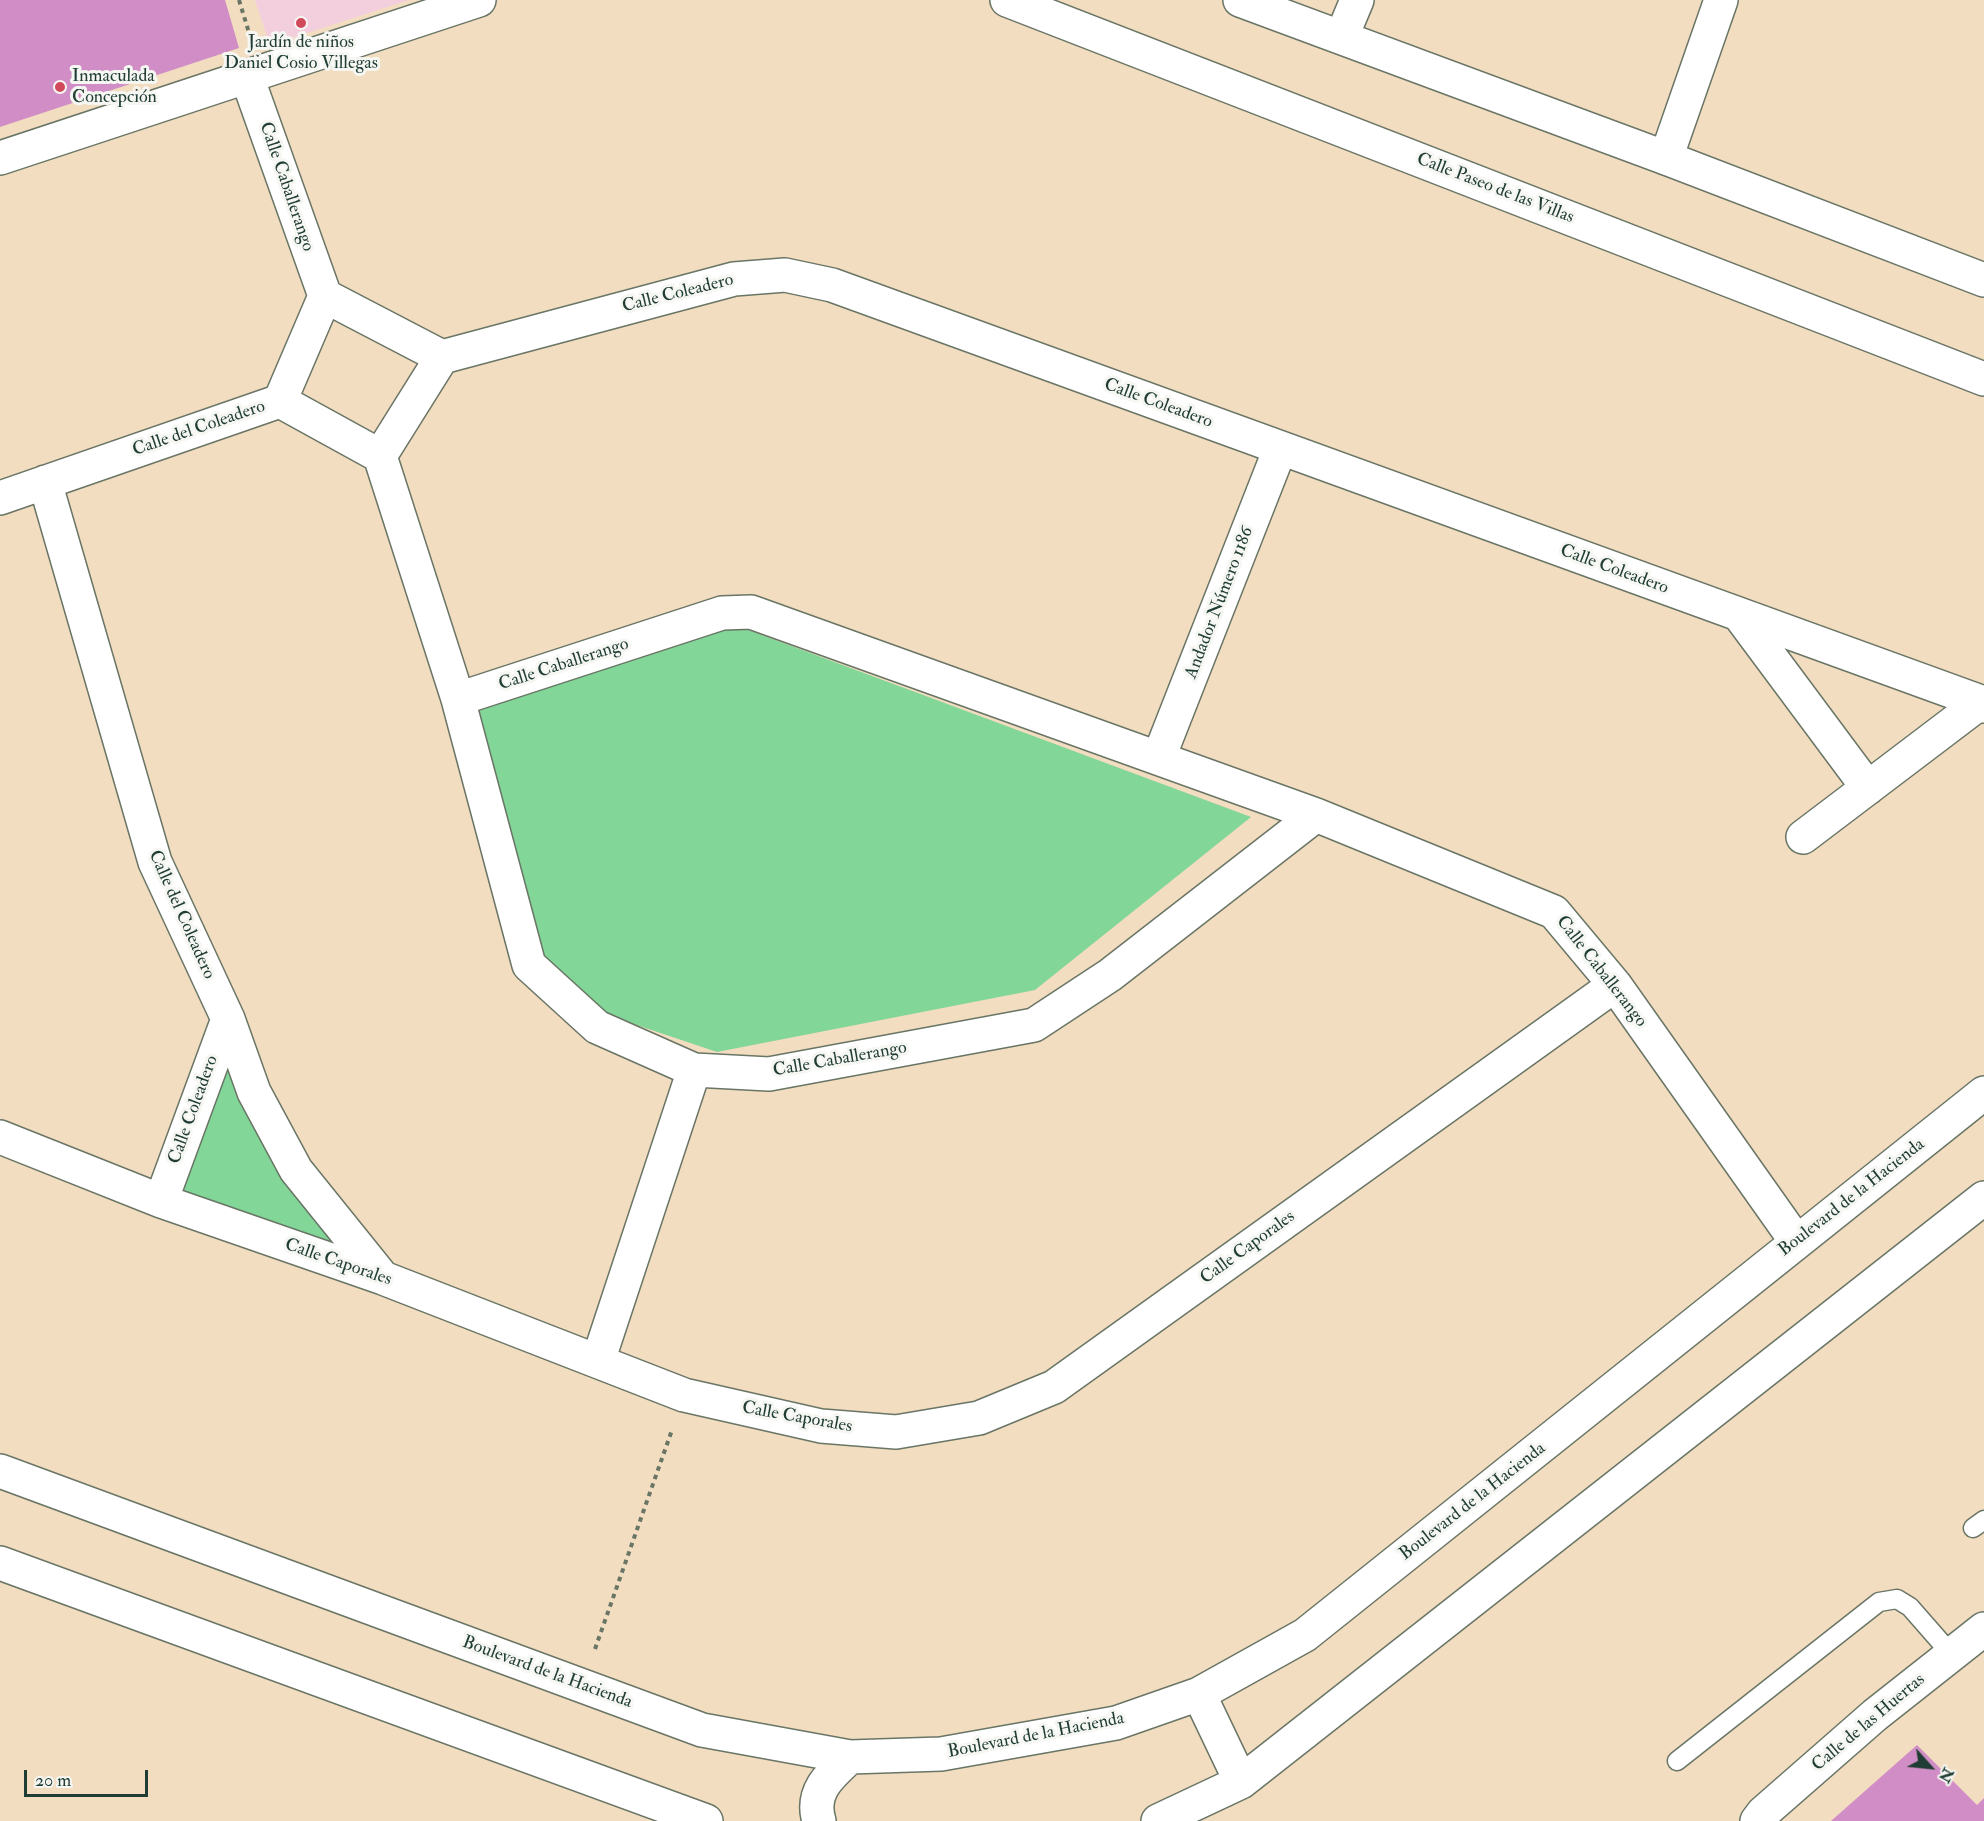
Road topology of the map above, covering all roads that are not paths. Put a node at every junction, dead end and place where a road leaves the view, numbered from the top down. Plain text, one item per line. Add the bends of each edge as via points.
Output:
1 (478, 0) edge
2 (1007, 0) edge
3 (1240, 0) edge
4 (1357, 0) edge
5 (1720, 0) edge
6 (1342, 36) junction
7 (247, 77) junction
8 (0, 158) edge
9 (1666, 158) junction
10 (1984, 280) edge
11 (325, 296) junction
12 (442, 357) junction
13 (1984, 379) edge
14 (280, 401) junction
15 (1280, 449) junction
16 (380, 456) junction
17 (45, 482) junction
18 (0, 498) edge
19 (1740, 616) junction
20 (458, 699) junction
21 (1983, 704) edge
22 (1159, 758) junction
23 (1869, 788) junction
24 (1316, 814) junction
25 (1803, 837) dead end
26 (1615, 985) junction
27 (228, 1019) junction
28 (694, 1070) junction
29 (1984, 1093) edge
30 (0, 1137) edge
31 (1984, 1198) edge
32 (161, 1201) junction
33 (1796, 1241) junction
34 (382, 1278) junction
35 (598, 1361) junction
36 (0, 1472) edge
37 (0, 1563) edge
38 (1984, 1629) edge
39 (1952, 1655) junction
40 (1199, 1694) junction
41 (850, 1756) junction
42 (1677, 1761) dead end
43 (1241, 1782) junction
44 (706, 1821) edge
45 (819, 1821) edge
46 (1158, 1821) edge
47 (1758, 1821) edge

1 - 7 street
2 - 13 street, Calle Paseo de las Villas
3 - 6 street
4 - 6 street
5 - 9 street
6 - 9 street
7 - 8 street
7 - 11 street, Calle Caballerango
9 - 10 street
11 - 12 street
11 - 14 street, Calle del Coleadero
12 - 15 street, Calle Coleadero via 734,279 785,275 832,285
12 - 16 street
14 - 16 street
14 - 17 street, Calle del Coleadero
15 - 19 street, Calle Coleadero
15 - 22 street, Andador Número 1186
16 - 20 street, Calle Caballerango
17 - 18 street, Calle del Coleadero
17 - 27 street, Calle del Coleadero via 155,862
19 - 21 street, Calle Coleadero
19 - 23 street
20 - 22 street, Calle Caballerango via 722,613 752,612
20 - 28 street, Calle Caballerango via 529,965 597,1028
21 - 23 street
22 - 24 street, Calle Caballerango
23 - 25 street
24 - 26 street, Calle Caballerango via 1554,912
24 - 28 street, Calle Caballerango via 1110,975 1034,1025 769,1074
26 - 33 street, Calle Caballerango
26 - 35 street, Calle Caporales via 1054,1387 979,1418 896,1432 821,1426 684,1395
27 - 32 street, Calle Coleadero
27 - 34 street, Calle del Coleadero via 254,1092 296,1170
28 - 35 street
29 - 33 street, Boulevard de la Hacienda
30 - 32 street, Calle Caporales
31 - 43 street
32 - 34 street, Calle Caporales
33 - 40 street, Boulevard de la Hacienda via 1305,1635
34 - 35 street, Calle Caporales
36 - 41 street, Boulevard de la Hacienda via 702,1730
37 - 44 street
38 - 39 street, Calle de las Huertas
39 - 42 lane via 1910,1607 1897,1599 1879,1602
39 - 47 street, Calle de las Huertas via 1875,1715
40 - 41 street, Boulevard de la Hacienda via 1116,1723 1027,1741 941,1754
40 - 43 street
41 - 45 street via 825,1780 816,1801
43 - 46 street

